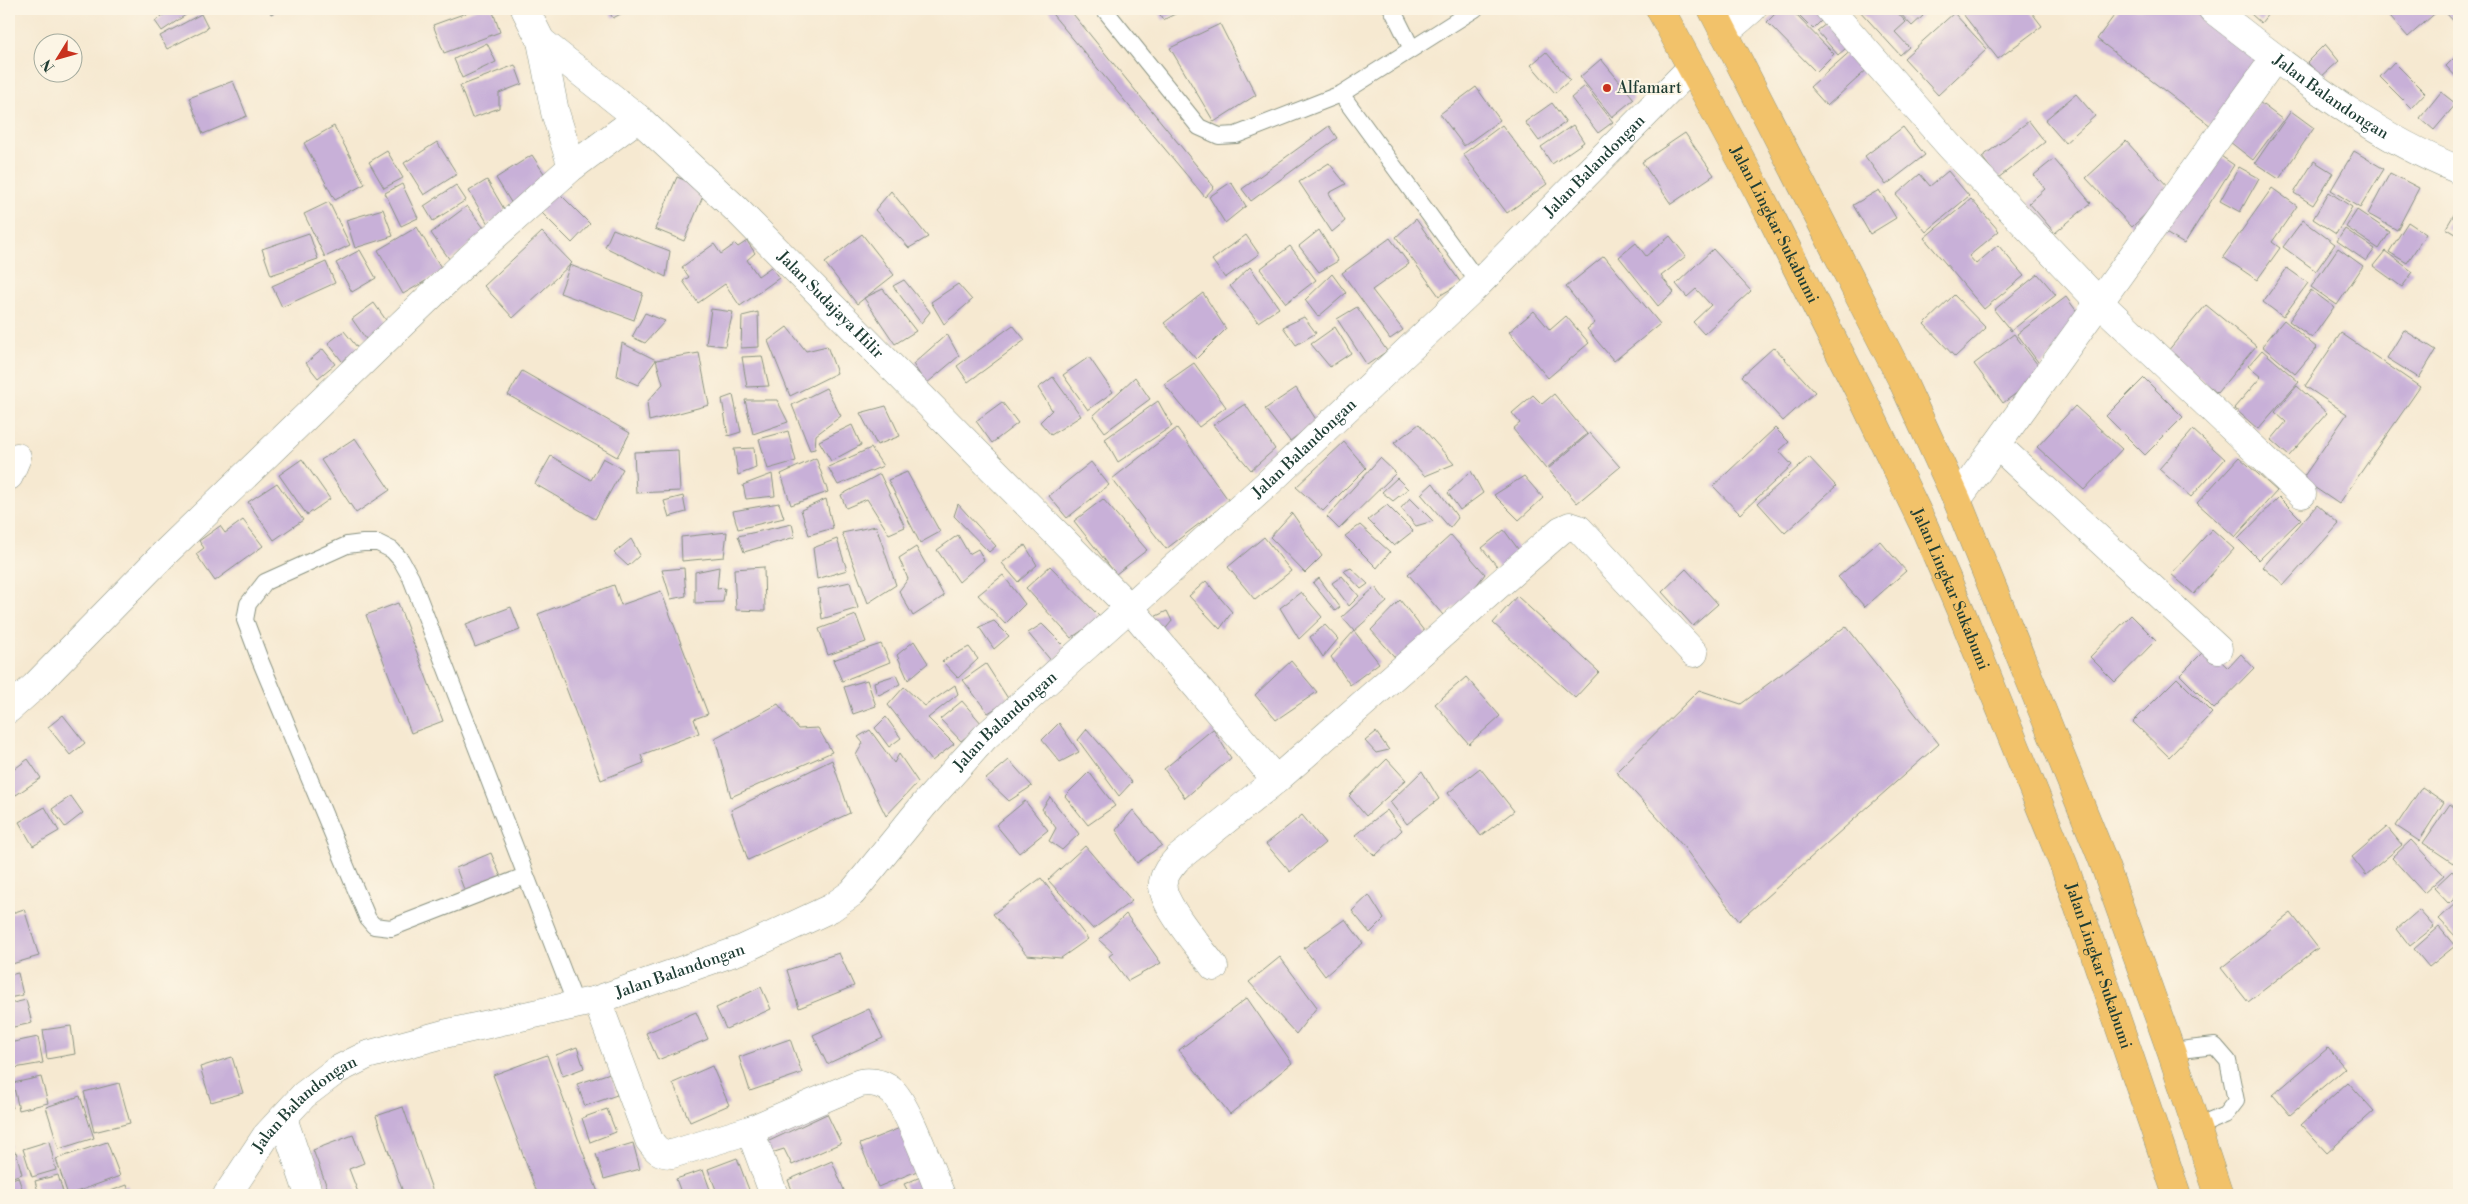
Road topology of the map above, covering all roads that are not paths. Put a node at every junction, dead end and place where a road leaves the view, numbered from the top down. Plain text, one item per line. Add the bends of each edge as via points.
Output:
1 (525, 9) edge
2 (1104, 9) edge
3 (1392, 9) edge
4 (1660, 9) edge
5 (1752, 9) edge
6 (1829, 9) edge
7 (2212, 9) edge
8 (1470, 10) edge
9 (1716, 16) edge
10 (541, 41) junction
11 (1412, 49) junction
12 (2275, 58) junction
13 (1691, 68) junction
14 (1341, 94) junction
15 (638, 118) junction
16 (572, 167) junction
17 (2459, 170) edge
18 (1480, 283) junction
19 (2100, 303) junction
20 (1997, 445) junction
21 (2302, 494) dead end
22 (1957, 500) junction
23 (1130, 608) junction
24 (2218, 649) dead end
25 (1694, 653) dead end
26 (9, 709) edge
27 (1276, 780) junction
28 (525, 876) junction
29 (1214, 967) dead end
30 (587, 1003) junction
31 (2171, 1051) junction
32 (283, 1118) junction
33 (2197, 1127) junction
34 (750, 1130) junction
35 (227, 1195) edge
36 (309, 1195) edge
37 (774, 1195) edge
38 (941, 1195) edge
39 (2177, 1195) edge
40 (2219, 1195) edge

1 - 10 street, Jalan Sudajaya Hilir
2 - 14 lane via 1199,128 1219,136 1236,135
3 - 11 lane
4 - 13 main road, Jalan Lingkar Sukabumi
5 - 9 street
6 - 19 street via 1950,146
7 - 12 street, Jalan Balandongan
8 - 11 lane
9 - 22 main road via 1902,380
10 - 15 street, Jalan Sudajaya Hilir
10 - 16 street via 555,112
11 - 14 lane
12 - 17 street, Jalan Balandongan via 2319,92 2380,131
12 - 19 street
13 - 18 street, Jalan Balandongan
13 - 39 main road, Jalan Lingkar Sukabumi via 1863,399 1962,614 2065,868
14 - 18 lane
15 - 16 street
15 - 23 street, Jalan Sudajaya Hilir via 736,209
16 - 26 street via 470,258 165,552
18 - 23 street, Jalan Balandongan
19 - 20 street
19 - 21 street
20 - 22 street
20 - 24 street
22 - 31 main road via 2102,858
23 - 27 street, Jalan Sudajaya Hilir
23 - 30 street, Jalan Balandongan via 985,737 845,898 831,908 743,949
25 - 27 street via 1578,528 1570,526 1561,530
27 - 29 street via 1178,859 1162,884 1171,906
28 - 28 lane via 411,578 401,560 392,550 378,543 347,545 265,582 248,604 245,620 368,919 374,926 391,928
28 - 30 lane
30 - 32 street, Jalan Balandongan via 444,1034 367,1055 304,1095
30 - 34 street via 655,1149 663,1154 672,1154
31 - 33 main road
31 - 33 lane via 2216,1046 2228,1061 2236,1101 2225,1115
32 - 35 street, Jalan Balandongan via 266,1136
32 - 36 street
33 - 40 main road
34 - 37 street
34 - 38 street via 860,1083 872,1081 884,1086 900,1103

